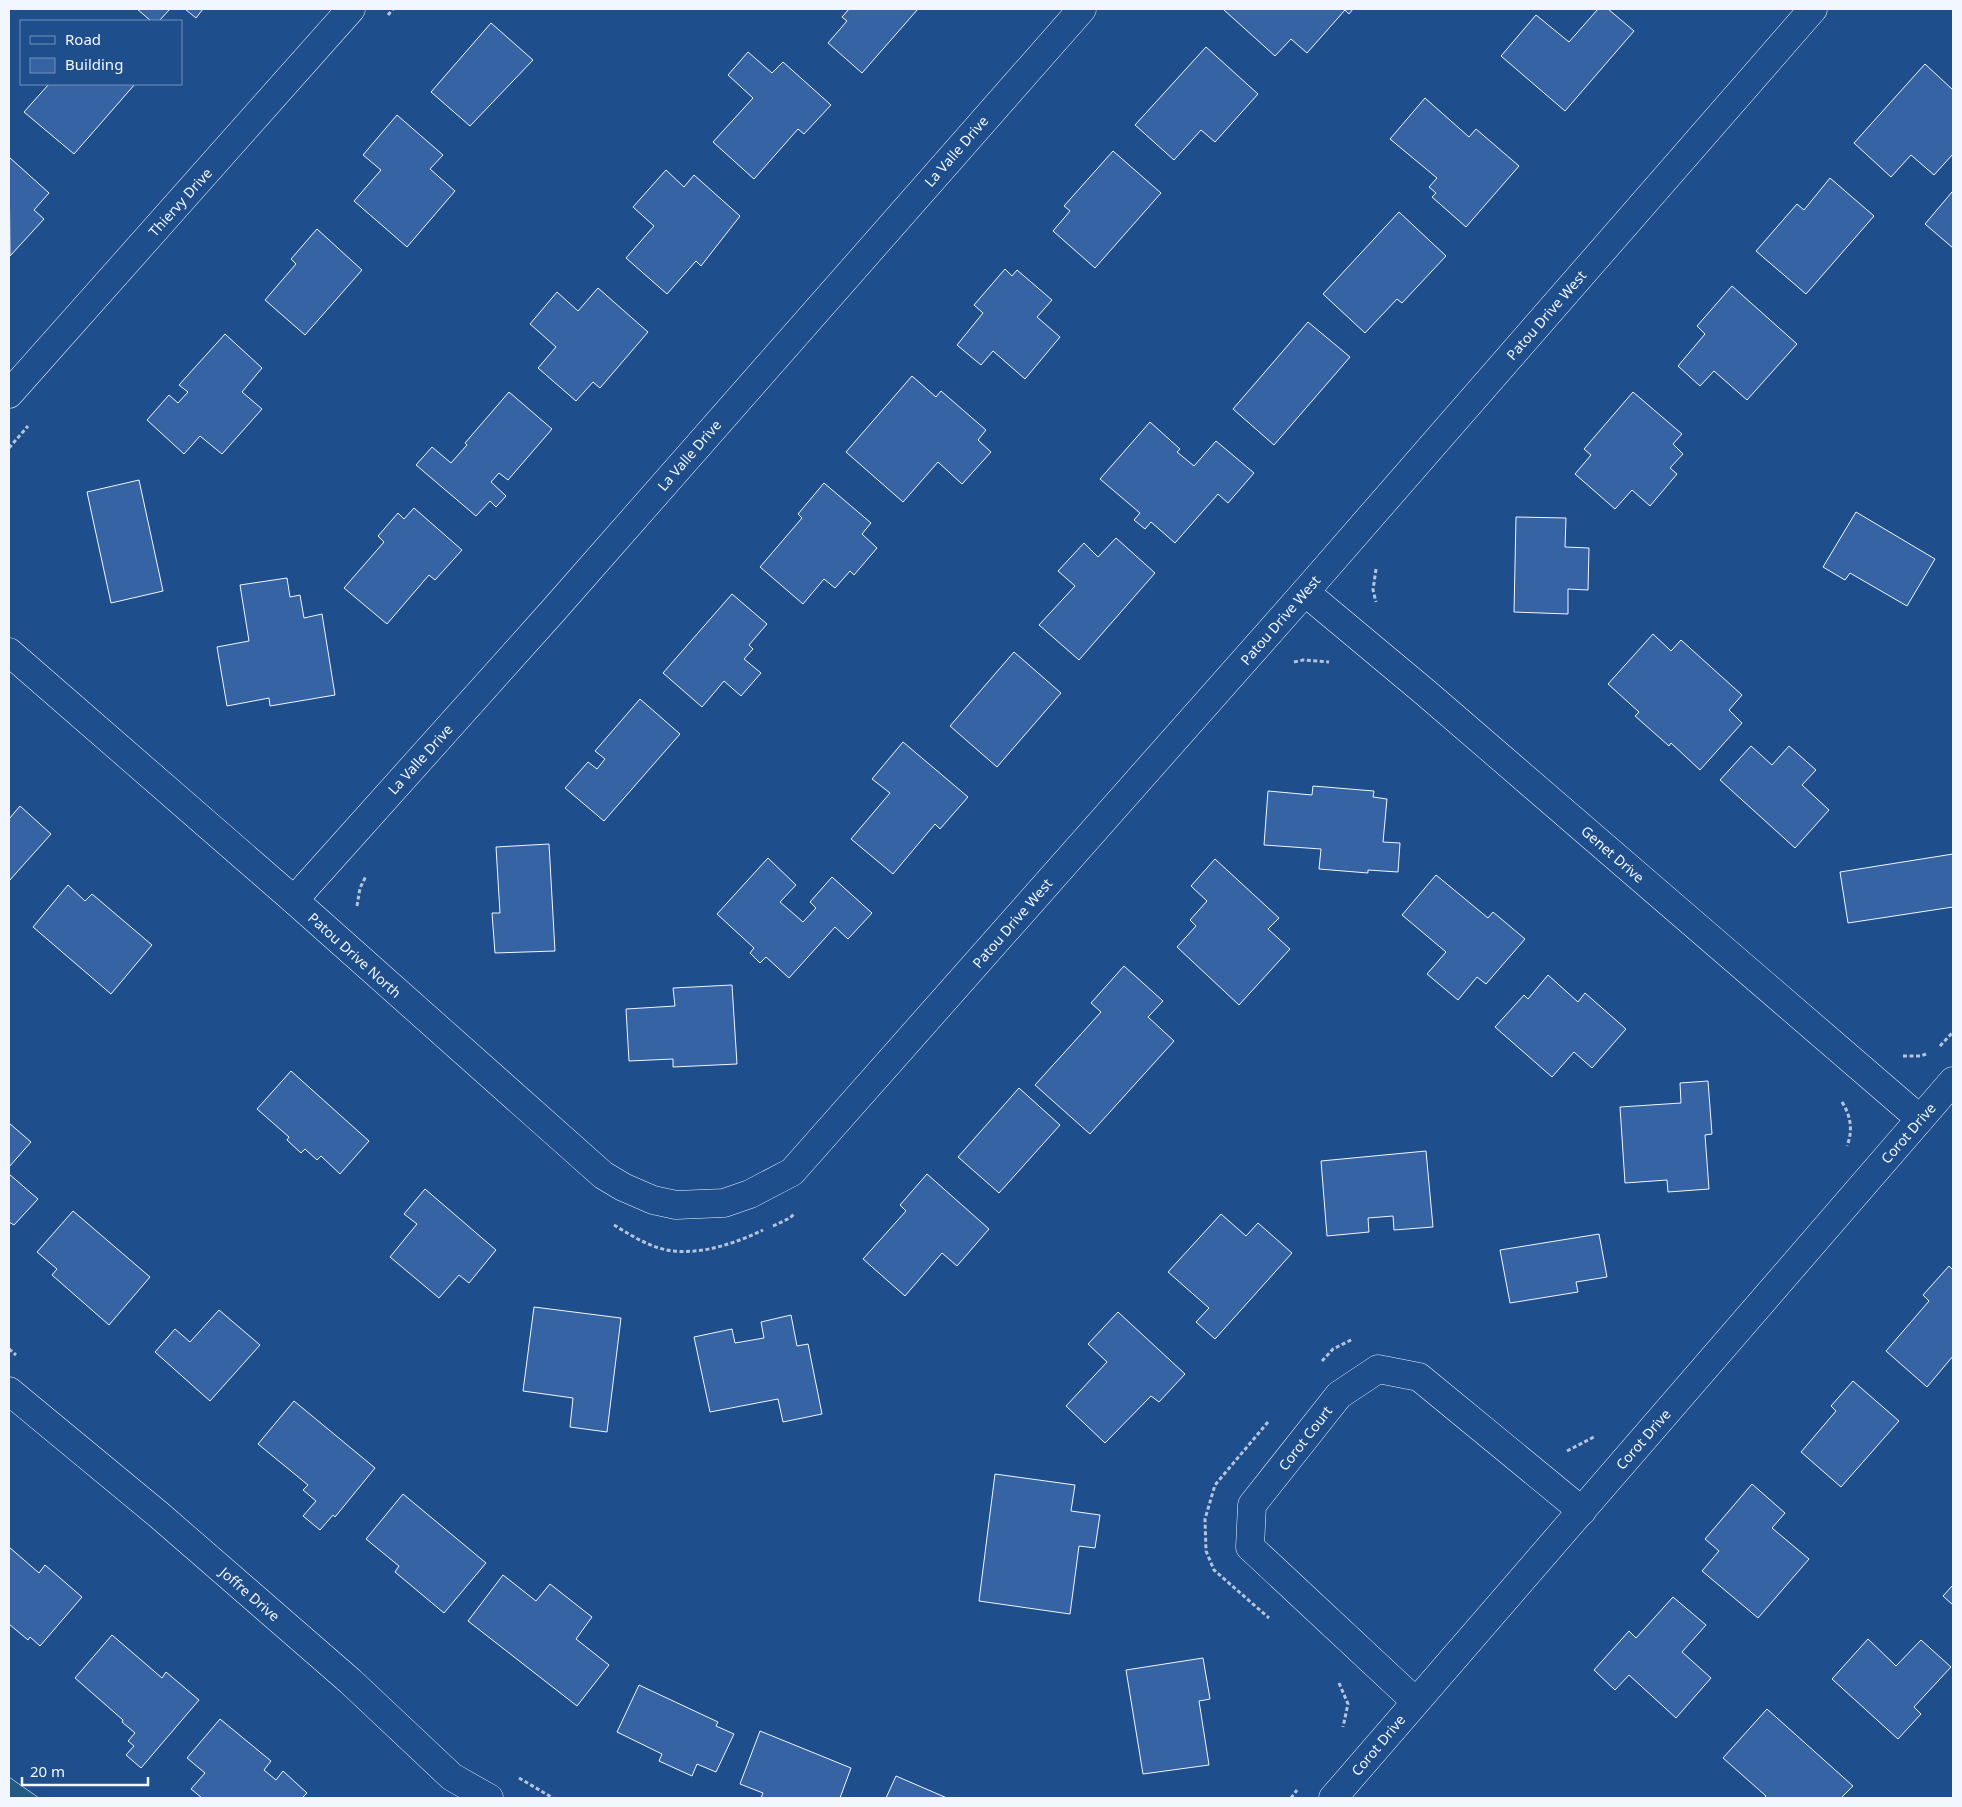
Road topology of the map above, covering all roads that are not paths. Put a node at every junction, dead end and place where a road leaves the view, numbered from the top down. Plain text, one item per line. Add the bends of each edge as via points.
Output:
1 (351, 9) edge
2 (1082, 9) edge
3 (1813, 9) edge
4 (9, 394) edge
5 (1305, 592) junction
6 (9, 652) edge
7 (294, 900) junction
8 (1953, 1081) edge
9 (1920, 1119) junction
10 (724, 1203) joint
11 (9, 1391) edge
12 (1582, 1511) junction
13 (1415, 1701) junction
14 (489, 1798) edge
15 (1333, 1798) edge

1 - 4 street, Thiervy Drive
2 - 7 street, La Valle Drive
3 - 5 street, Patou Drive West
5 - 9 street, Genet Drive
5 - 10 street, Patou Drive West via 792,1172 750,1194
6 - 7 street, Patou Drive North
7 - 10 street, Patou Drive North via 603,1175 661,1202 676,1205
8 - 9 street, Corot Drive
9 - 12 street, Corot Drive
11 - 14 street, Joffre Drive via 159,1515 335,1668 452,1777
12 - 13 street, Corot Drive
12 - 13 street, Corot Court via 1419,1377 1378,1369 1339,1395 1252,1505 1250,1547
13 - 15 street, Corot Drive

